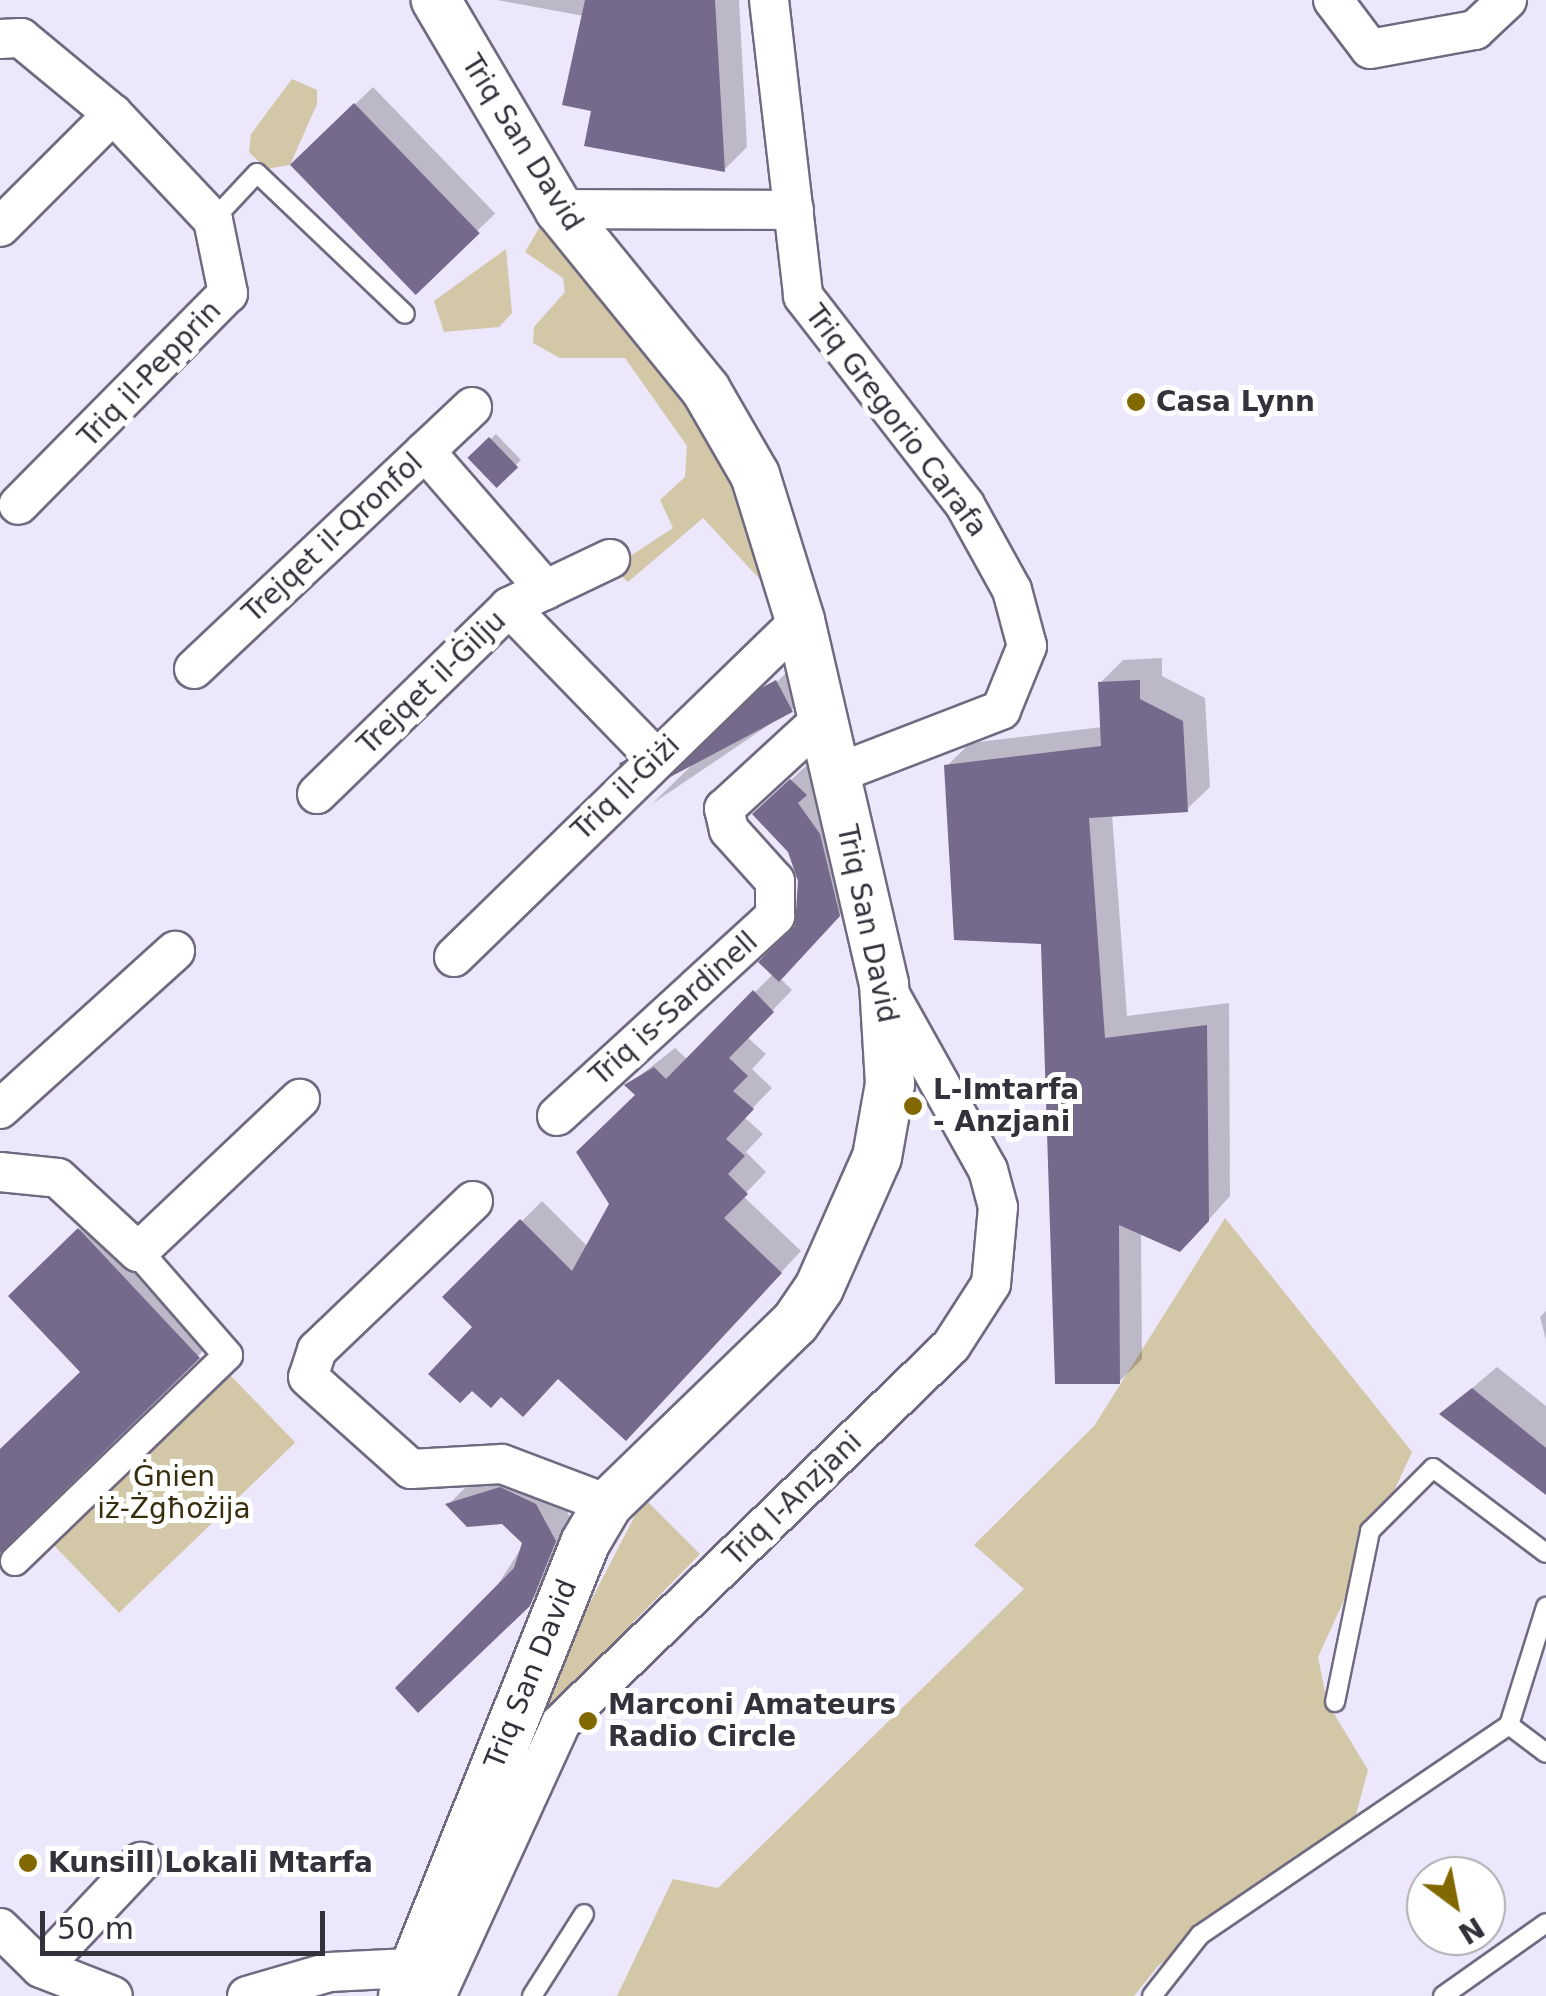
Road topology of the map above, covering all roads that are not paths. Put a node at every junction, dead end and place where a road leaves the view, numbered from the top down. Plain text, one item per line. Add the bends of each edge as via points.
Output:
1 (436, 0) edge
2 (769, 0) edge
3 (1334, 0) edge
4 (1507, 0) edge
5 (0, 40) edge
6 (113, 114) junction
7 (558, 209) junction
8 (794, 210) junction
9 (213, 220) junction
10 (0, 226) edge
11 (405, 314) dead end
12 (472, 407) dead end
13 (425, 451) junction
14 (18, 505) dead end
15 (610, 558) dead end
16 (546, 590) junction
17 (509, 607) junction
18 (800, 620) junction
19 (194, 669) dead end
20 (822, 719) junction
21 (656, 758) junction
22 (835, 774) junction
23 (316, 794) dead end
24 (175, 950) dead end
25 (454, 957) dead end
26 (884, 984) junction
27 (300, 1098) dead end
28 (0, 1109) edge
29 (557, 1116) dead end
30 (0, 1172) edge
31 (473, 1200) dead end
32 (138, 1252) junction
33 (608, 1504) junction
34 (1546, 1553) edge
35 (15, 1561) dead end
36 (1546, 1607) edge
37 (1335, 1702) dead end
38 (1509, 1725) junction
39 (1546, 1753) edge
40 (140, 1862) dead end
41 (584, 1914) dead end
42 (1546, 1923) edge
43 (0, 1928) edge
44 (42, 1968) junction
45 (416, 1987) edge
46 (113, 1996) edge
47 (247, 1996) edge
48 (532, 1996) edge
49 (1152, 1996) edge
50 (1443, 1996) edge

1 - 7 street, Triq San David
2 - 8 street, Triq Gregorio Carafa
3 - 4 street via 1370,48 1475,30
5 - 6 street via 21,38
6 - 9 street
6 - 10 street
7 - 8 street
7 - 18 street, Triq San David via 733,430
8 - 22 street, Triq Gregorio Carafa via 813,320 966,505 1012,590 1027,646 1002,710
9 - 11 lane via 256,173
9 - 14 street, Triq il-Pepprin via 228,293
12 - 13 street, Trejqet il-Qronfol
13 - 16 street
13 - 19 street, Trejqet il-Qronfol
15 - 16 street, Trejqet il-Ġilju
16 - 17 street, Trejqet il-Ġilju
17 - 21 street
17 - 23 street, Trejqet il-Ġilju
18 - 20 street, Triq San David
18 - 21 street, Triq il-Ġiżi
20 - 22 street, Triq San David
20 - 29 street, Triq is-Sardinell via 724,809 730,830 775,881 774,916
21 - 25 street, Triq il-Ġiżi
22 - 26 street, Triq San David
24 - 28 street
26 - 33 street, Triq San David via 886,1118 843,1243 794,1323
26 - 45 street, Triq l-Anzjani via 988,1170 999,1248 991,1284 951,1346 561,1723
27 - 32 street
30 - 32 street via 58,1178
31 - 33 street via 306,1368 410,1469 502,1464
32 - 35 street via 228,1355
33 - 45 street, Triq San David
34 - 37 lane via 1434,1468 1370,1531
36 - 38 lane
38 - 39 lane
38 - 49 lane via 1200,1936
40 - 44 street
41 - 48 lane
42 - 50 lane
43 - 44 street
44 - 46 street
45 - 47 street via 329,1972

